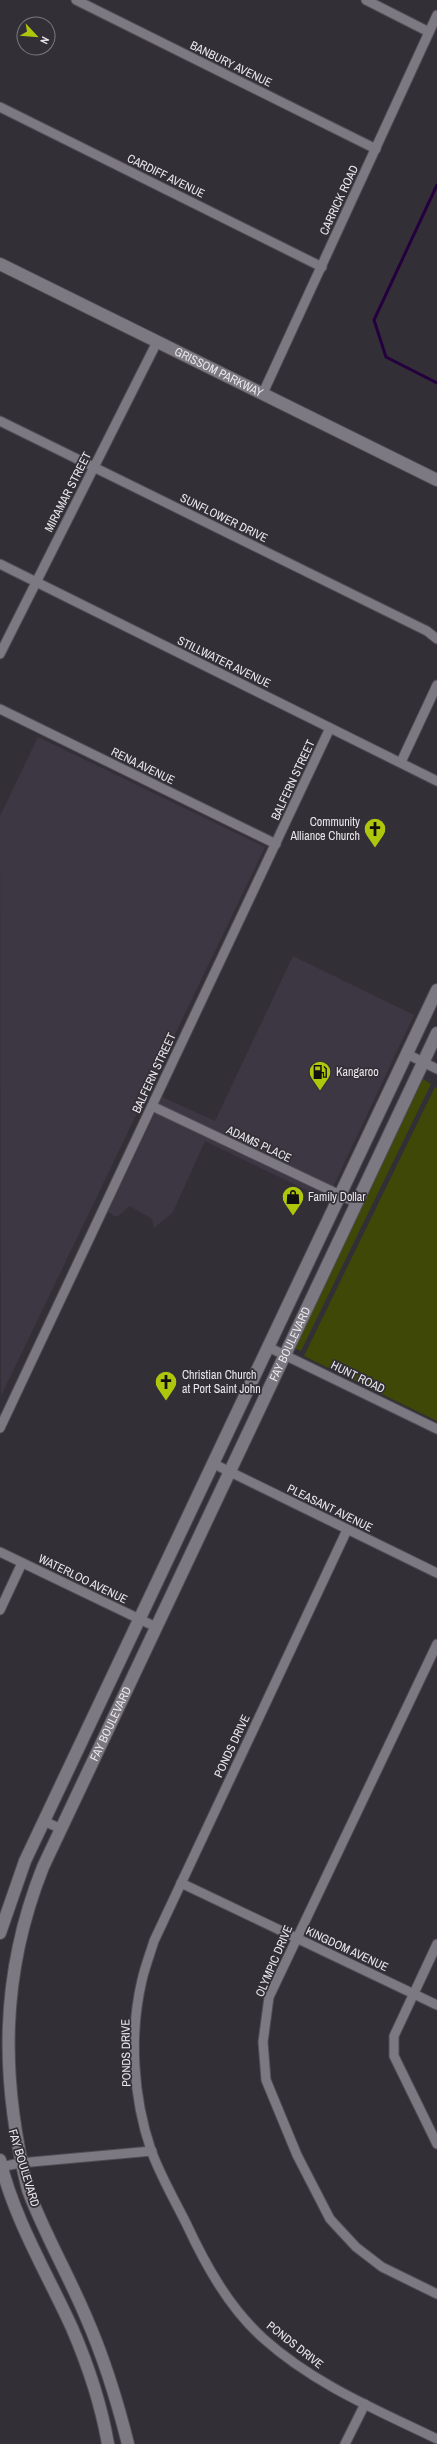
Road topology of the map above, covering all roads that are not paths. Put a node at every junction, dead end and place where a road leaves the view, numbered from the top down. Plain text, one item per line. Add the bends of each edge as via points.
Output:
1 (76, 0) edge
2 (366, 0) edge
3 (437, 16) edge
4 (430, 32) junction
5 (0, 107) edge
6 (376, 149) junction
7 (0, 264) edge
8 (322, 267) junction
9 (157, 342) junction
10 (262, 393) junction
11 (0, 421) edge
12 (94, 467) junction
13 (437, 480) edge
14 (0, 564) edge
15 (36, 582) junction
16 (437, 639) edge
17 (0, 654) edge
18 (437, 685) edge
19 (0, 709) edge
20 (330, 728) junction
21 (401, 762) junction
22 (437, 781) edge
23 (276, 844) junction
24 (437, 990) edge
25 (437, 1033) edge
26 (407, 1054) junction
27 (423, 1062) junction
28 (437, 1069) edge
29 (152, 1106) junction
30 (340, 1196) junction
31 (357, 1203) junction
32 (268, 1347) junction
33 (285, 1355) junction
34 (4, 1408) edge
35 (0, 1428) edge
36 (437, 1429) edge
37 (212, 1464) junction
38 (230, 1472) junction
39 (347, 1530) junction
40 (0, 1552) edge
41 (22, 1563) junction
42 (437, 1574) edge
43 (0, 1610) edge
44 (139, 1619) junction
45 (156, 1627) junction
46 (437, 1644) edge
47 (44, 1821) junction
48 (61, 1828) junction
49 (181, 1883) junction
50 (0, 1933) edge
51 (296, 1939) junction
52 (437, 1944) edge
53 (412, 1994) junction
54 (437, 2005) edge
55 (437, 2144) edge
56 (152, 2151) junction
57 (20, 2163) junction
58 (1, 2164) edge
59 (437, 2294) edge
60 (365, 2404) junction
61 (437, 2439) edge
62 (108, 2444) edge
63 (128, 2444) edge
64 (345, 2444) edge

1 - 6 street, BANBURY AVENUE
2 - 4 street
3 - 4 street, CARRICK ROAD
4 - 6 street, CARRICK ROAD
5 - 8 street, CARDIFF AVENUE
6 - 8 street, CARRICK ROAD
7 - 9 main road, GRISSOM PARKWAY
8 - 10 street, CARRICK ROAD
9 - 10 main road, GRISSOM PARKWAY
9 - 12 street, MIRAMAR STREET
10 - 13 main road, GRISSOM PARKWAY
11 - 12 street, SUNFLOWER DRIVE
12 - 15 street, MIRAMAR STREET
12 - 16 street, SUNFLOWER DRIVE via 427,631
14 - 15 street, STILLWATER AVENUE
15 - 17 street, MIRAMAR STREET
15 - 20 street, STILLWATER AVENUE
18 - 21 street
19 - 23 street, RENA AVENUE
20 - 21 street, STILLWATER AVENUE
20 - 23 street, BALFERN STREET
21 - 22 street, STILLWATER AVENUE
23 - 29 street, BALFERN STREET
24 - 26 main road, FAY BOULEVARD
25 - 27 main road, FAY BOULEVARD
26 - 27 street
26 - 30 main road, FAY BOULEVARD
27 - 28 street
27 - 31 main road, FAY BOULEVARD
29 - 30 street, ADAMS PLACE
29 - 34 street, BALFERN STREET
30 - 31 street, ADAMS PLACE
30 - 32 main road, FAY BOULEVARD
31 - 33 main road, FAY BOULEVARD
32 - 33 street, HUNT ROAD
32 - 37 main road, FAY BOULEVARD
33 - 36 street, HUNT ROAD
33 - 38 main road, FAY BOULEVARD
34 - 35 street, BALFERN STREET
37 - 38 street, PLEASANT AVENUE
37 - 44 main road, FAY BOULEVARD
38 - 39 street, PLEASANT AVENUE
38 - 45 main road, FAY BOULEVARD
39 - 42 street, PLEASANT AVENUE
39 - 49 street, PONDS DRIVE
40 - 41 street, WATERLOO AVENUE
41 - 43 street
41 - 44 street, WATERLOO AVENUE
44 - 45 street, WATERLOO AVENUE
44 - 47 main road, FAY BOULEVARD
45 - 48 main road, FAY BOULEVARD
46 - 51 street, OLYMPIC DRIVE
47 - 48 street
47 - 50 main road, FAY BOULEVARD via 12,1894
48 - 57 main road, FAY BOULEVARD via 28,1905 11,1966 5,2000 3,2070 11,2128
49 - 51 street, KINGDOM AVENUE
49 - 56 street, PONDS DRIVE via 154,1941 142,1980 135,2029 135,2069 140,2108
51 - 53 street, KINGDOM AVENUE
51 - 59 street, OLYMPIC DRIVE via 269,1997 263,2042 266,2080 297,2155 330,2219 356,2247 382,2267
52 - 53 street
53 - 54 street, KINGDOM AVENUE
53 - 55 street via 394,2036 394,2056
56 - 57 street
56 - 60 street, PONDS DRIVE via 201,2255 232,2303 263,2338 308,2373
57 - 58 street
57 - 63 main road, FAY BOULEVARD via 42,2223 99,2347
58 - 62 main road, FAY BOULEVARD via 28,2237 72,2329 92,2378
60 - 61 street, PONDS DRIVE
60 - 64 street

